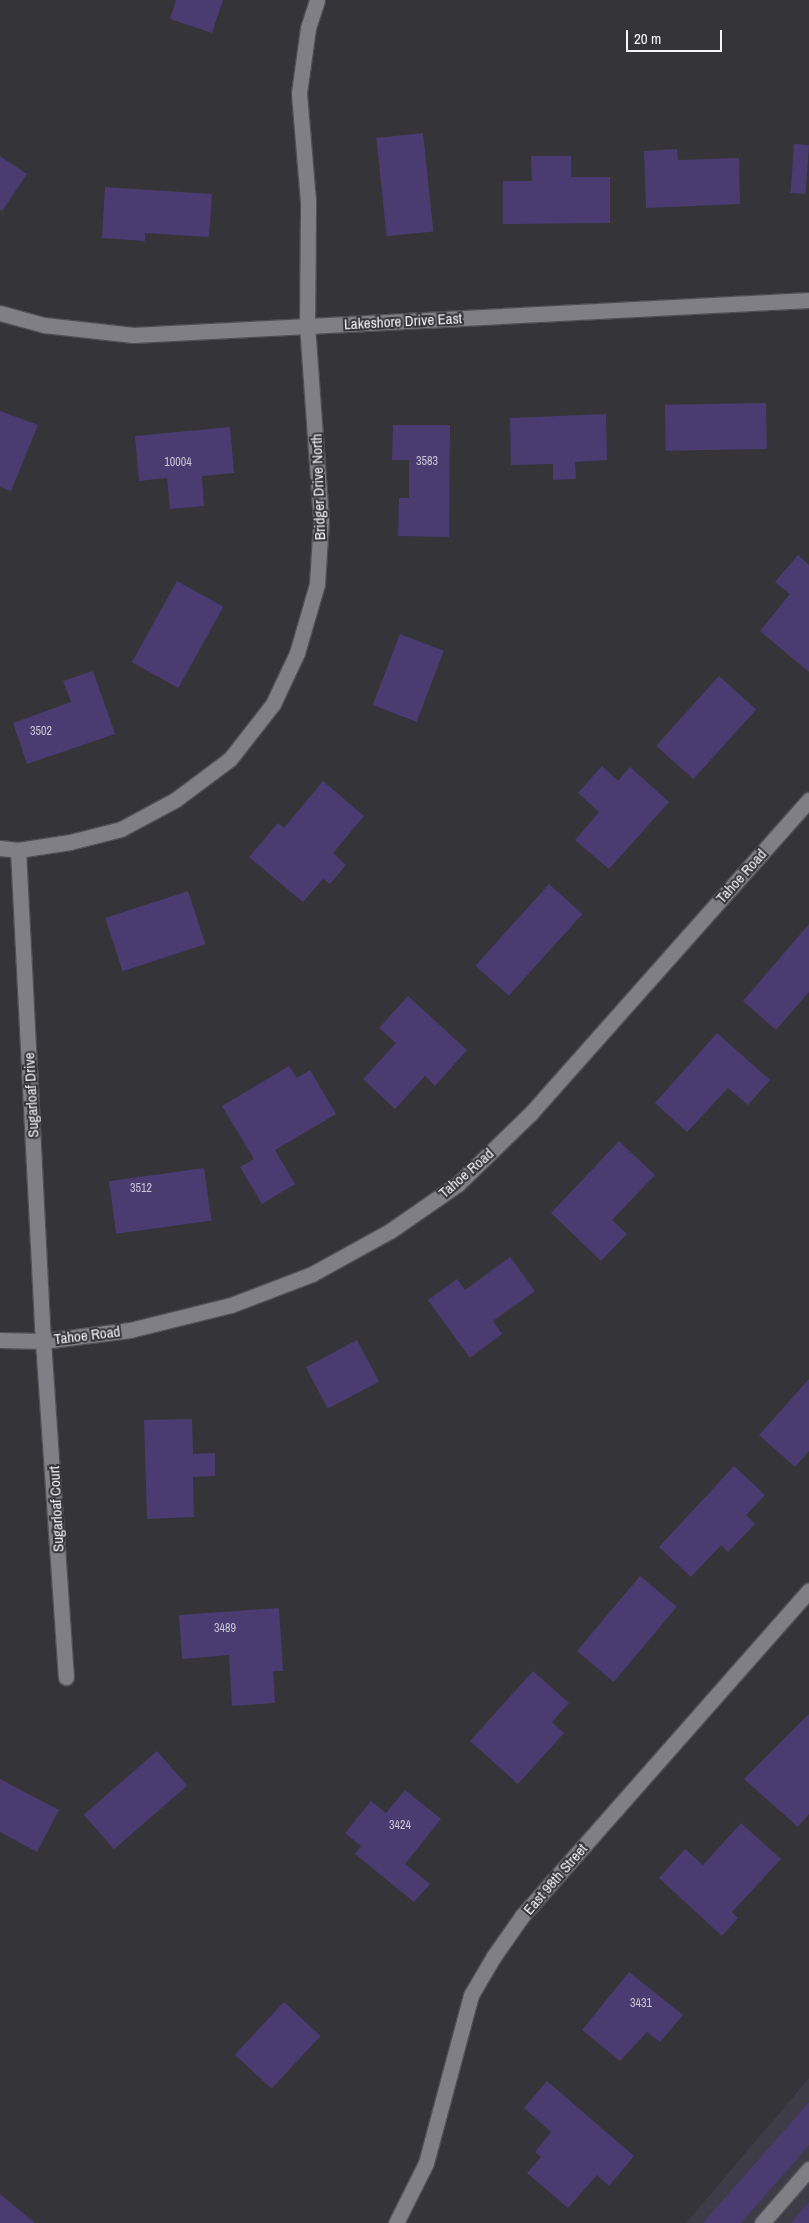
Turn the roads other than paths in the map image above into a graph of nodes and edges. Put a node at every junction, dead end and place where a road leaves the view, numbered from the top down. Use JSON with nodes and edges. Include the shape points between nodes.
{"nodes":[{"id":1,"x":317,"y":0,"type":"edge"},
{"id":2,"x":809,"y":300,"type":"edge"},
{"id":3,"x":0,"y":313,"type":"edge"},
{"id":4,"x":307,"y":326,"type":"junction"},
{"id":5,"x":809,"y":800,"type":"edge"},
{"id":6,"x":0,"y":848,"type":"edge"},
{"id":7,"x":18,"y":850,"type":"junction"},
{"id":8,"x":0,"y":1340,"type":"edge"},
{"id":9,"x":43,"y":1341,"type":"junction"},
{"id":10,"x":809,"y":1590,"type":"edge"},
{"id":11,"x":66,"y":1677,"type":"dead end"},
{"id":12,"x":809,"y":2169,"type":"edge"},
{"id":13,"x":396,"y":2223,"type":"edge"},
{"id":14,"x":762,"y":2223,"type":"edge"}],
"edges":[{"from":1,"to":4,"type":"street","name":"Bridger Drive North","via":[[308,28],[299,93],[308,201]]},
{"from":2,"to":4,"type":"street","name":"Lakeshore Drive East"},
{"from":3,"to":4,"type":"street","name":"Lakeshore Drive East","via":[[44,325],[133,335]]},
{"from":4,"to":7,"type":"street","name":"Bridger Drive North","via":[[321,520],[317,584],[297,653],[274,704],[230,759],[175,800],[121,829]]},
{"from":5,"to":9,"type":"street","name":"Tahoe Road","via":[[531,1113],[443,1194],[390,1231],[312,1274],[231,1305],[130,1330]]},
{"from":6,"to":7,"type":"street","name":"Bridger Drive North"},
{"from":7,"to":9,"type":"street","name":"Sugarloaf Drive"},
{"from":8,"to":9,"type":"street","name":"Tahoe Road"},
{"from":9,"to":11,"type":"street","name":"Sugarloaf Court"},
{"from":10,"to":13,"type":"street","name":"East 98th Street","via":[[522,1916],[494,1956],[471,1995],[426,2163]]},
{"from":12,"to":14,"type":"street"}]}
